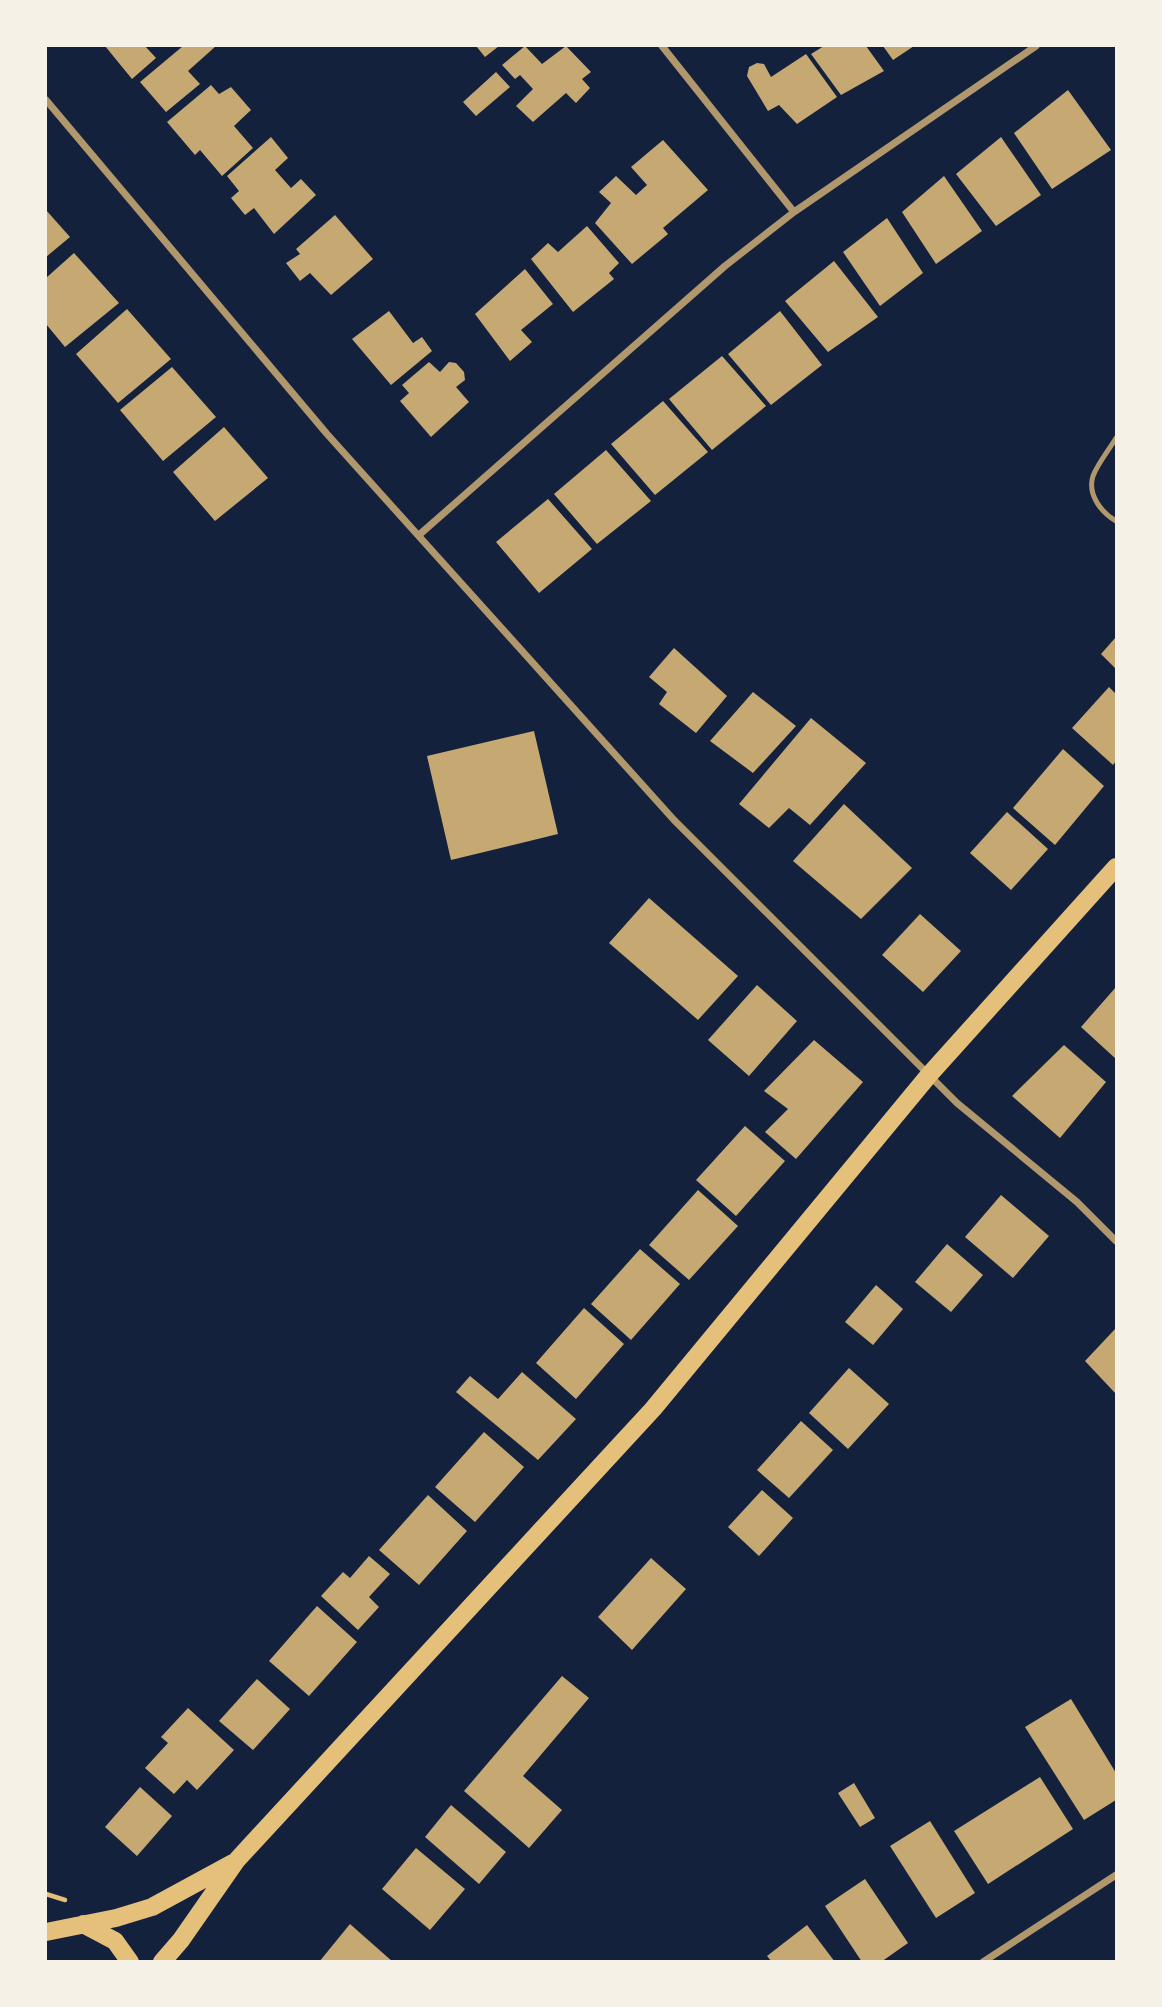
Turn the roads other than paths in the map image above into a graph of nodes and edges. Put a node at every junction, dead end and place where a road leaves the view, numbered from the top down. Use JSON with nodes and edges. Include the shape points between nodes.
{"nodes":[{"id":1,"x":662,"y":46,"type":"edge"},
{"id":2,"x":1036,"y":46,"type":"edge"},
{"id":3,"x":46,"y":100,"type":"edge"},
{"id":4,"x":794,"y":212,"type":"junction"},
{"id":5,"x":1116,"y":438,"type":"edge"},
{"id":6,"x":1116,"y":521,"type":"edge"},
{"id":7,"x":419,"y":535,"type":"junction"},
{"id":8,"x":1116,"y":867,"type":"edge"},
{"id":9,"x":929,"y":1075,"type":"junction"},
{"id":10,"x":1116,"y":1241,"type":"edge"},
{"id":11,"x":236,"y":1861,"type":"junction"},
{"id":12,"x":1116,"y":1875,"type":"edge"},
{"id":13,"x":46,"y":1924,"type":"edge"},
{"id":14,"x":75,"y":1925,"type":"junction"},
{"id":15,"x":46,"y":1932,"type":"edge"},
{"id":16,"x":130,"y":1962,"type":"edge"},
{"id":17,"x":162,"y":1962,"type":"edge"},
{"id":18,"x":983,"y":1962,"type":"edge"}],
"edges":[{"from":1,"to":4,"type":"street"},
{"from":2,"to":4,"type":"street"},
{"from":3,"to":7,"type":"street","via":[[318,424]]},
{"from":4,"to":7,"type":"street"},
{"from":5,"to":6,"type":"lane","via":[[1092,478],[1096,501],[1104,514]]},
{"from":7,"to":9,"type":"street","via":[[674,820]]},
{"from":8,"to":9,"type":"main road"},
{"from":9,"to":10,"type":"street"},
{"from":9,"to":11,"type":"main road","via":[[653,1409]]},
{"from":11,"to":14,"type":"main road","via":[[152,1907]]},
{"from":11,"to":17,"type":"main road"},
{"from":12,"to":18,"type":"street"},
{"from":13,"to":14,"type":"street"},
{"from":14,"to":15,"type":"main road"},
{"from":14,"to":16,"type":"main road","via":[[115,1941]]}]}
